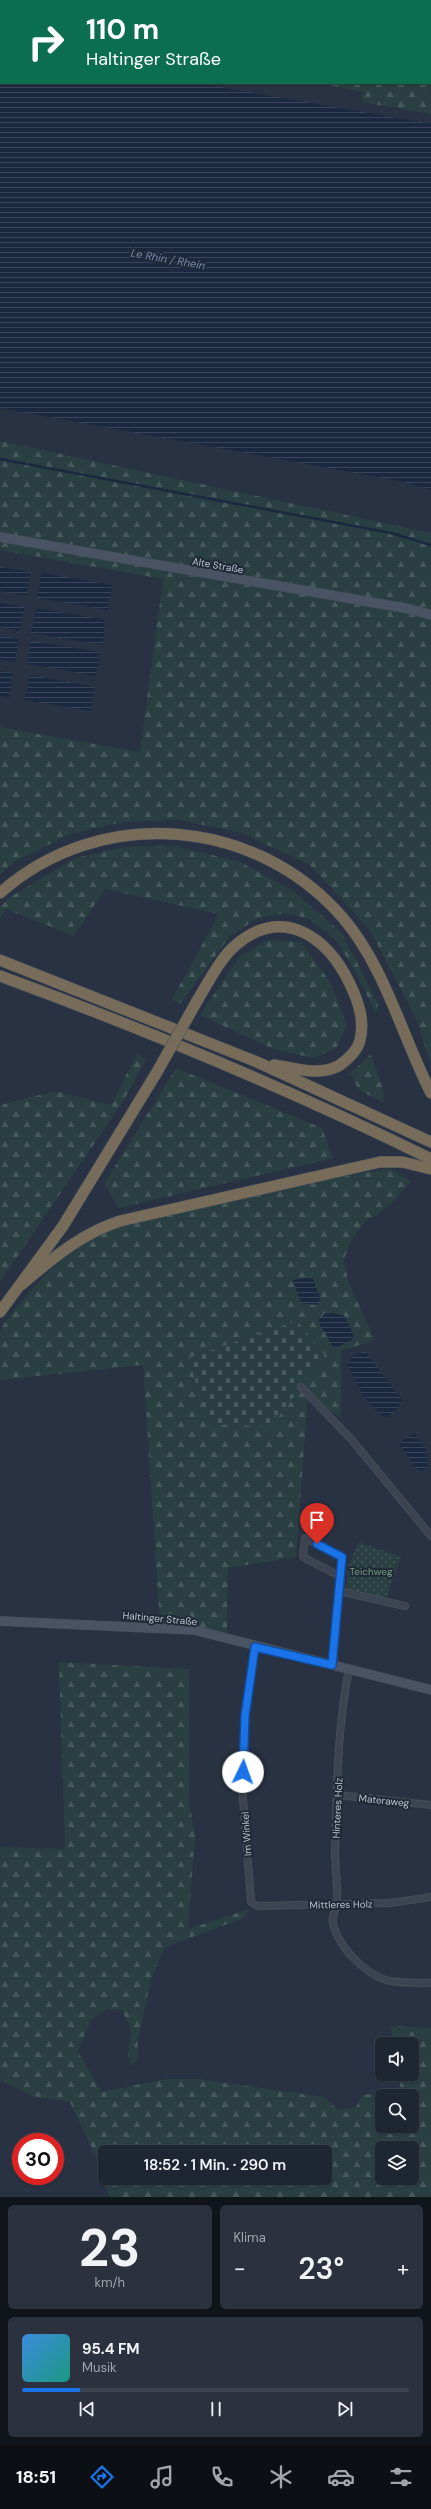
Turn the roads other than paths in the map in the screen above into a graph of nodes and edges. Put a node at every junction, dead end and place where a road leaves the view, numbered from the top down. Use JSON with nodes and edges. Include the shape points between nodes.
{"nodes":[{"id":1,"x":0,"y":537,"type":"edge"},
{"id":2,"x":431,"y":615,"type":"edge"},
{"id":3,"x":0,"y":893,"type":"edge"},
{"id":4,"x":0,"y":960,"type":"edge"},
{"id":5,"x":0,"y":976,"type":"edge"},
{"id":6,"x":257,"y":1062,"type":"junction"},
{"id":7,"x":431,"y":1093,"type":"edge"},
{"id":8,"x":431,"y":1142,"type":"edge"},
{"id":9,"x":431,"y":1159,"type":"edge"},
{"id":10,"x":431,"y":1168,"type":"edge"},
{"id":11,"x":21,"y":1285,"type":"junction"},
{"id":12,"x":0,"y":1312,"type":"edge"},
{"id":13,"x":301,"y":1387,"type":"dead end"},
{"id":14,"x":431,"y":1536,"type":"edge"},
{"id":15,"x":341,"y":1577,"type":"junction"},
{"id":16,"x":339,"y":1591,"type":"junction"},
{"id":17,"x":405,"y":1606,"type":"dead end"},
{"id":18,"x":0,"y":1621,"type":"edge"},
{"id":19,"x":255,"y":1647,"type":"junction"},
{"id":20,"x":332,"y":1665,"type":"junction"},
{"id":21,"x":349,"y":1669,"type":"junction"},
{"id":22,"x":431,"y":1690,"type":"edge"},
{"id":23,"x":338,"y":1795,"type":"junction"},
{"id":24,"x":431,"y":1805,"type":"edge"},
{"id":25,"x":431,"y":1897,"type":"edge"},
{"id":26,"x":251,"y":1902,"type":"joint"},
{"id":27,"x":337,"y":1903,"type":"junction"},
{"id":28,"x":431,"y":1983,"type":"edge"}],
"edges":[{"from":1,"to":2,"type":"street","name":"Alte Straße","via":[[410,609]]},
{"from":3,"to":7,"type":"highway","via":[[30,870],[54,856],[78,846],[130,834],[159,832],[193,835],[232,844],[256,853],[301,878],[343,918],[380,978]]},
{"from":4,"to":6,"type":"highway"},
{"from":5,"to":9,"type":"highway","via":[[222,1063]]},
{"from":6,"to":8,"type":"highway"},
{"from":6,"to":11,"type":"highway","bridge":true,"via":[[310,1071],[322,1070],[338,1066],[355,1051],[360,1041],[360,1010],[345,975],[326,948],[303,931],[276,927],[260,931],[236,944],[197,1001],[63,1226]]},
{"from":10,"to":11,"type":"highway","via":[[402,1162],[380,1162],[120,1221],[102,1227],[71,1244]]},
{"from":11,"to":12,"type":"highway"},
{"from":13,"to":14,"type":"street","via":[[351,1439]]},
{"from":15,"to":15,"type":"street","via":[[342,1557],[305,1538],[303,1557]]},
{"from":15,"to":16,"type":"street"},
{"from":16,"to":17,"type":"street"},
{"from":16,"to":20,"type":"street"},
{"from":18,"to":19,"type":"street","name":"Haltinger Straße","via":[[194,1630]]},
{"from":19,"to":20,"type":"street","name":"Haltinger Straße"},
{"from":19,"to":26,"type":"street","name":"Im Winkel","via":[[245,1716],[242,1786]]},
{"from":20,"to":21,"type":"street","name":"Haltinger Straße"},
{"from":21,"to":22,"type":"street","name":"Haltinger Straße"},
{"from":21,"to":23,"type":"street","name":"Hinteres Holz","via":[[343,1701]]},
{"from":23,"to":24,"type":"street","name":"Materaweg"},
{"from":23,"to":27,"type":"street","name":"Hinteres Holz","via":[[335,1852]]},
{"from":25,"to":27,"type":"street","name":"Mittleres Holz","via":[[390,1902]]},
{"from":26,"to":27,"type":"street","name":"Mittleres Holz","via":[[257,1906]]},
{"from":27,"to":28,"type":"street","name":"Hinteres Holz","via":[[332,1914],[335,1930],[361,1965],[387,1981]]}]}
